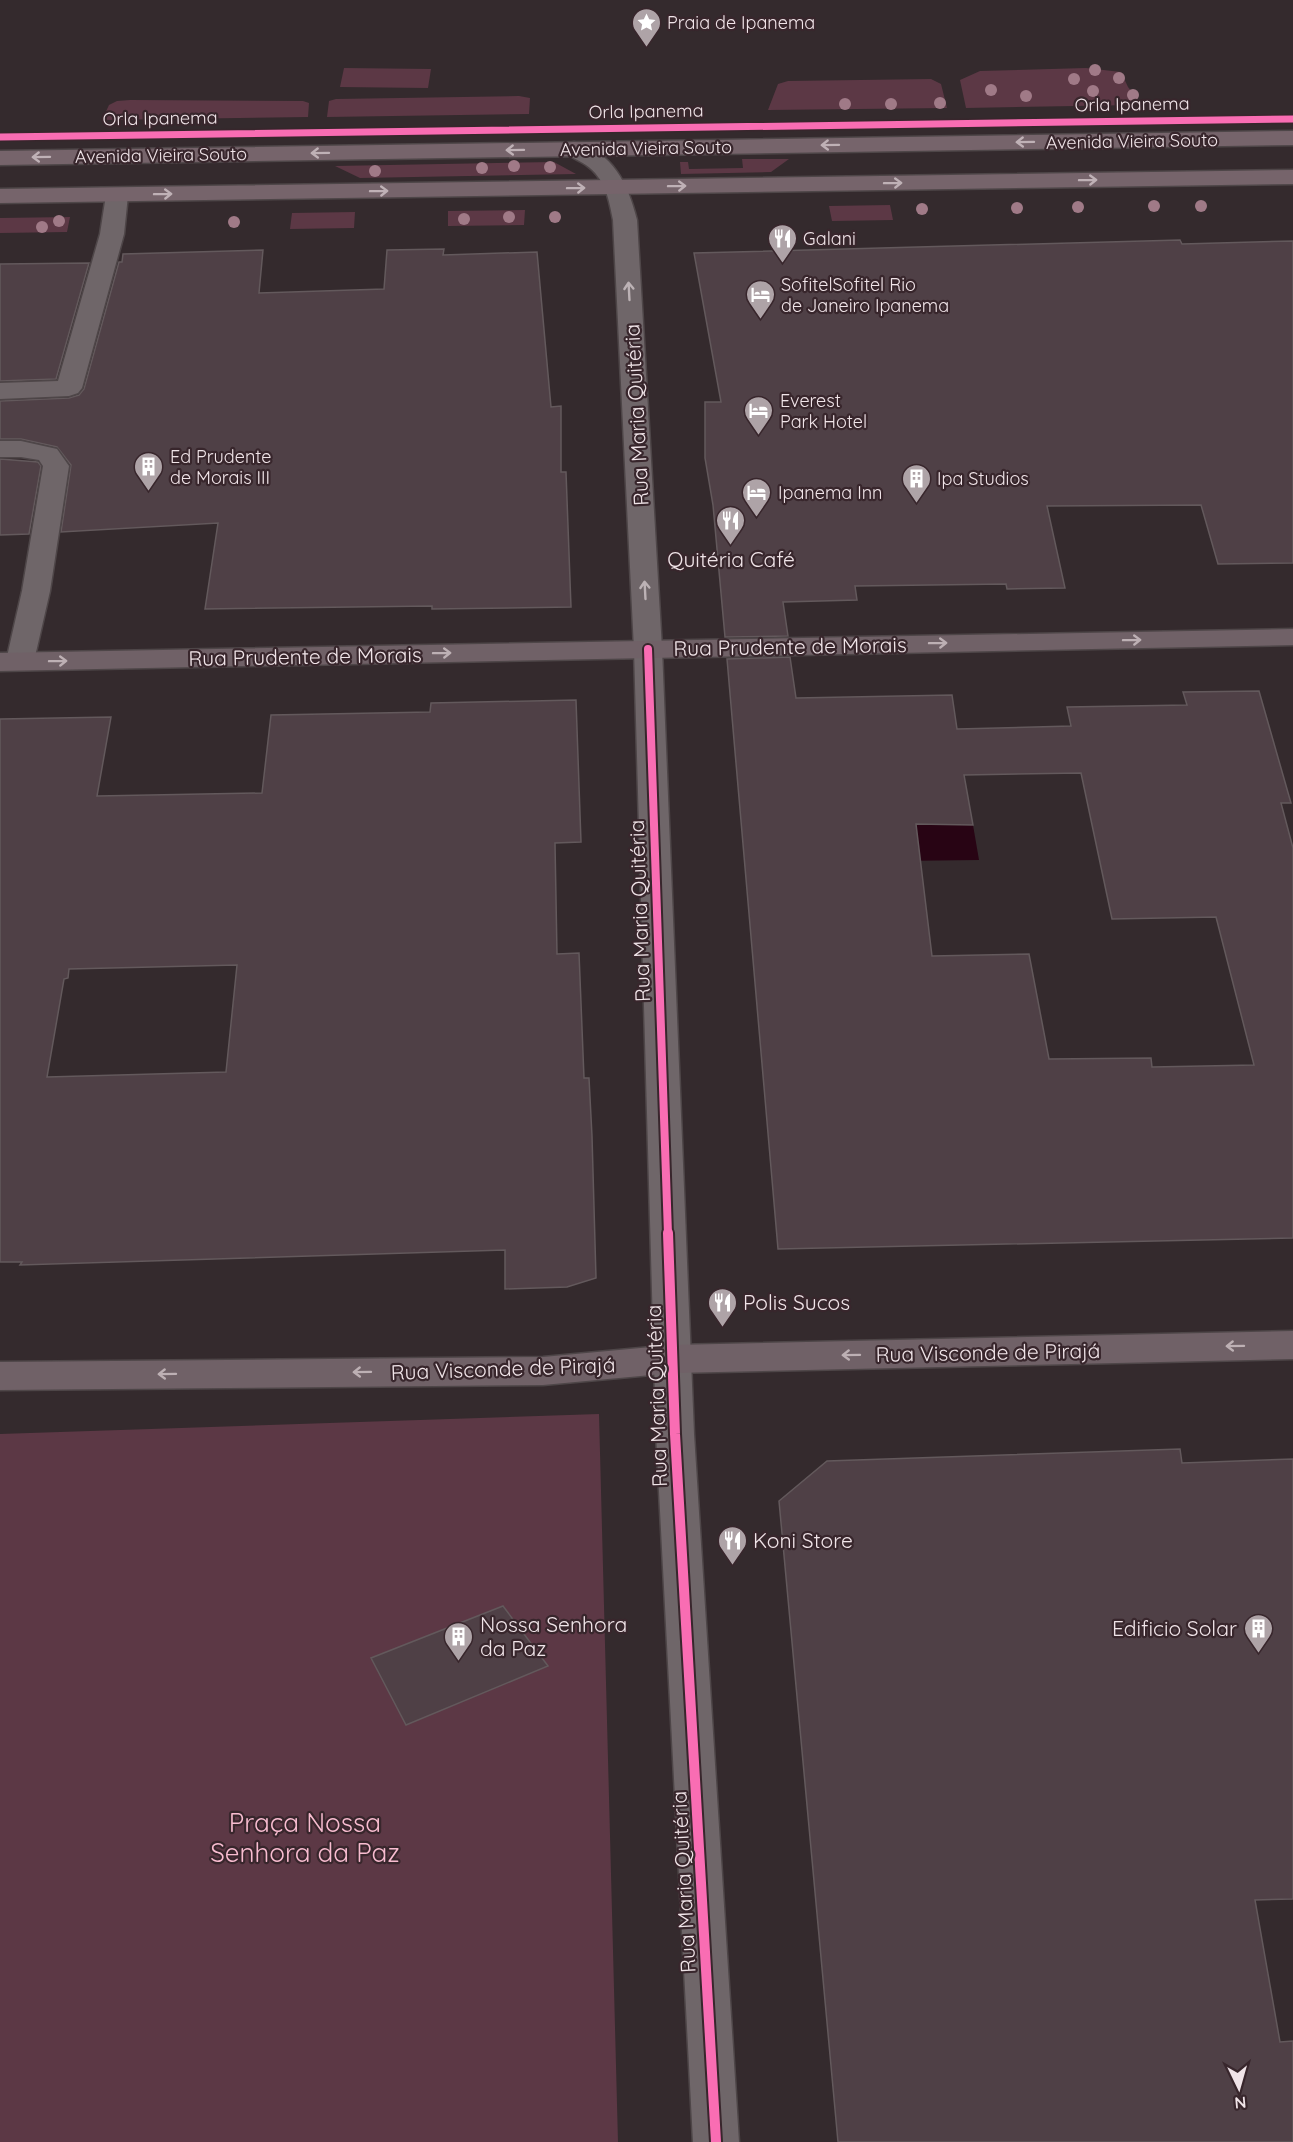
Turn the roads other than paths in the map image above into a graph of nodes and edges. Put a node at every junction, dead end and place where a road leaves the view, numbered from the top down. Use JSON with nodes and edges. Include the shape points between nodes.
{"nodes":[{"id":1,"x":1293,"y":138,"type":"edge"},
{"id":2,"x":574,"y":148,"type":"junction"},
{"id":3,"x":0,"y":158,"type":"edge"},
{"id":4,"x":1293,"y":177,"type":"edge"},
{"id":5,"x":619,"y":187,"type":"junction"},
{"id":6,"x":117,"y":195,"type":"junction"},
{"id":7,"x":0,"y":196,"type":"edge"},
{"id":8,"x":0,"y":391,"type":"edge"},
{"id":9,"x":0,"y":449,"type":"edge"},
{"id":10,"x":1293,"y":637,"type":"edge"},
{"id":11,"x":648,"y":649,"type":"junction"},
{"id":12,"x":10,"y":662,"type":"edge"},
{"id":13,"x":1293,"y":1345,"type":"edge"},
{"id":14,"x":673,"y":1359,"type":"junction"},
{"id":15,"x":0,"y":1376,"type":"edge"},
{"id":16,"x":716,"y":2142,"type":"edge"}],
"edges":[{"from":1,"to":2,"type":"highway","name":"Avenida Vieira Souto","one_way":true},
{"from":2,"to":3,"type":"highway","name":"Avenida Vieira Souto","one_way":true},
{"from":2,"to":5,"type":"street","via":[[593,157]]},
{"from":5,"to":4,"type":"highway","name":"Avenida Vieira Souto","one_way":true},
{"from":6,"to":5,"type":"highway","name":"Avenida Vieira Souto","one_way":true},
{"from":11,"to":5,"type":"street","name":"Rua Maria Quitéria","one_way":true,"via":[[625,220]]},
{"from":6,"to":7,"type":"highway","name":"Avenida Vieira Souto"},
{"from":6,"to":8,"type":"street","via":[[112,234],[69,388]]},
{"from":9,"to":12,"type":"street","via":[[48,454],[57,466],[36,591]]},
{"from":11,"to":10,"type":"main road","name":"Rua Prudente de Morais","one_way":true},
{"from":12,"to":11,"type":"main road","name":"Rua Prudente de Morais","one_way":true},
{"from":11,"to":14,"type":"street","name":"Rua Maria Quitéria"},
{"from":13,"to":14,"type":"main road","name":"Rua Visconde de Pirajá","one_way":true},
{"from":14,"to":15,"type":"main road","name":"Rua Visconde de Pirajá","one_way":true,"via":[[543,1371]]},
{"from":14,"to":16,"type":"street","name":"Rua Maria Quitéria"}]}
